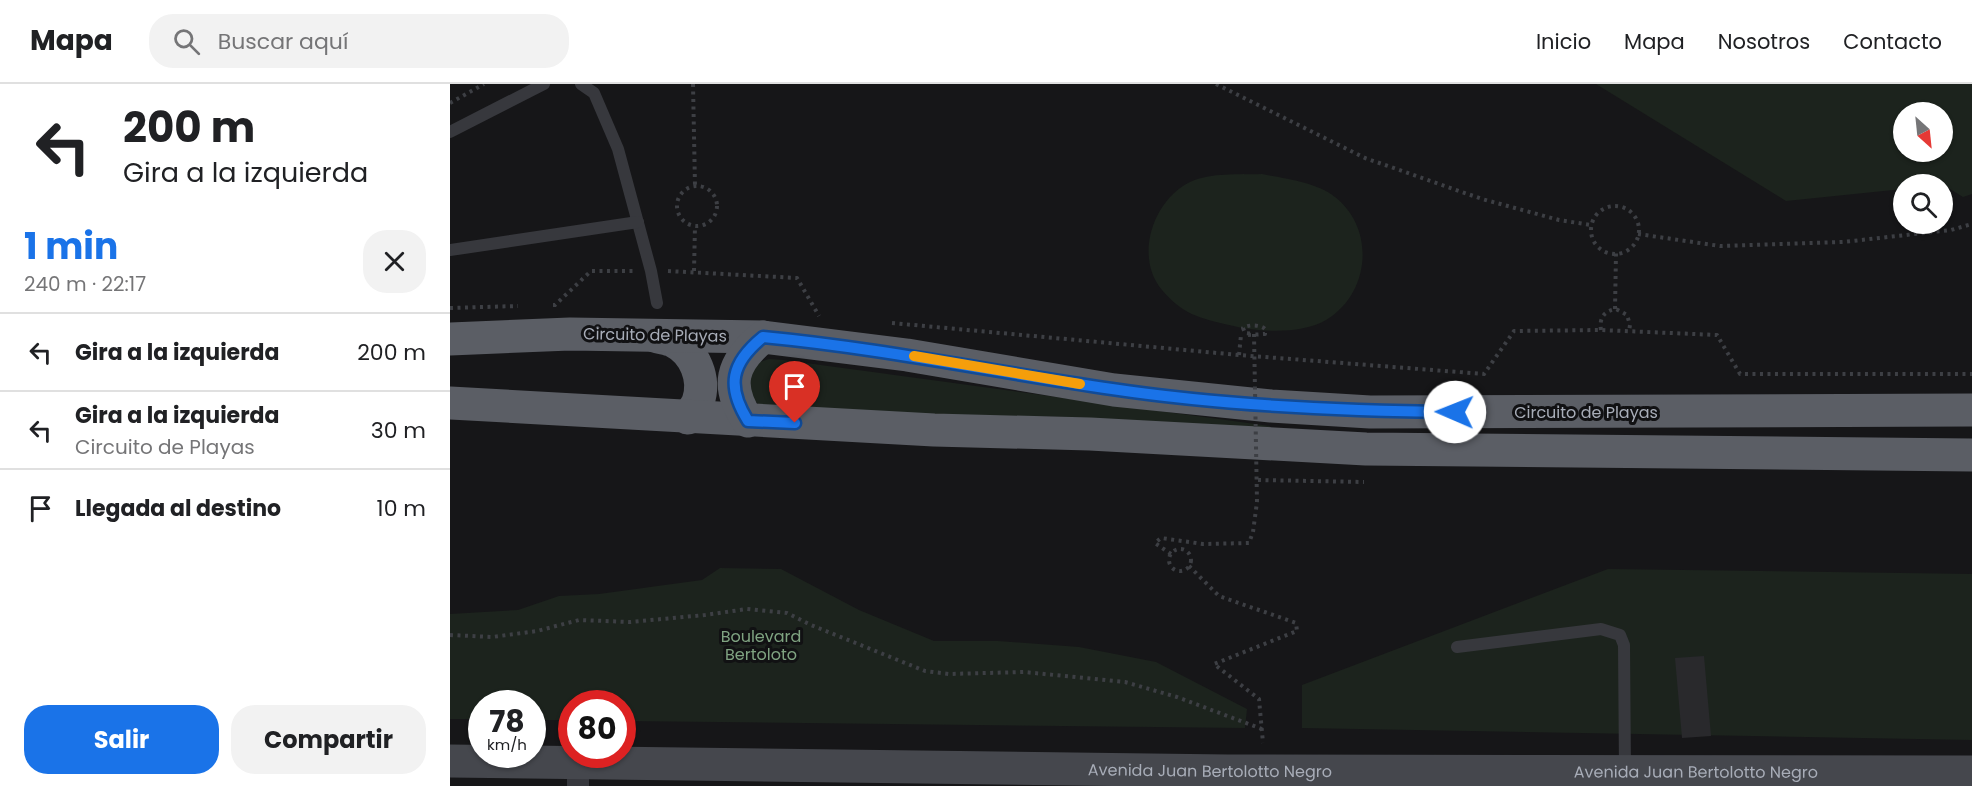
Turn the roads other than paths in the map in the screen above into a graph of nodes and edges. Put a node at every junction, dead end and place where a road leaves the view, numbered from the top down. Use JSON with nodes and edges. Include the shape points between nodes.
{"nodes":[{"id":1,"x":544,"y":84,"type":"edge"},
{"id":2,"x":581,"y":84,"type":"edge"},
{"id":3,"x":450,"y":132,"type":"edge"},
{"id":4,"x":638,"y":222,"type":"junction"},
{"id":5,"x":450,"y":250,"type":"edge"},
{"id":6,"x":657,"y":303,"type":"dead end"},
{"id":7,"x":655,"y":336,"type":"junction"},
{"id":8,"x":763,"y":337,"type":"junction"},
{"id":9,"x":450,"y":339,"type":"edge"},
{"id":10,"x":450,"y":403,"type":"edge"},
{"id":11,"x":1972,"y":410,"type":"edge"},
{"id":12,"x":688,"y":418,"type":"junction"},
{"id":13,"x":748,"y":421,"type":"junction"},
{"id":14,"x":1972,"y":455,"type":"edge"},
{"id":15,"x":1457,"y":647,"type":"dead end"},
{"id":16,"x":450,"y":761,"type":"edge"},
{"id":17,"x":1625,"y":771,"type":"junction"},
{"id":18,"x":1972,"y":772,"type":"edge"},
{"id":19,"x":578,"y":774,"type":"edge"},
{"id":20,"x":943,"y":776,"type":"edge"},
{"id":21,"x":1095,"y":778,"type":"edge"},
{"id":22,"x":1228,"y":778,"type":"edge"},
{"id":23,"x":1584,"y":778,"type":"edge"},
{"id":24,"x":1939,"y":779,"type":"edge"}],
"edges":[{"from":1,"to":3,"type":"lane"},
{"from":2,"to":4,"type":"lane","via":[[594,93],[618,149]]},
{"from":4,"to":5,"type":"lane"},
{"from":4,"to":6,"type":"lane"},
{"from":7,"to":8,"type":"highway","name":"Circuito de Playas"},
{"from":7,"to":9,"type":"highway","name":"Circuito de Playas","via":[[570,334]]},
{"from":7,"to":12,"type":"highway","via":[[672,340],[687,351],[697,366],[701,384],[698,402]]},
{"from":8,"to":11,"type":"highway","name":"Circuito de Playas","via":[[907,355],[1114,390],[1370,412]]},
{"from":8,"to":13,"type":"highway","via":[[747,349],[737,366],[734,385],[738,405]]},
{"from":10,"to":12,"type":"highway"},
{"from":12,"to":13,"type":"highway"},
{"from":13,"to":14,"type":"highway","via":[[1366,449]]},
{"from":15,"to":17,"type":"lane","via":[[1601,629],[1620,635],[1624,645]]},
{"from":16,"to":19,"type":"main road","name":"Avenida Juan Bertolotto Negro"},
{"from":17,"to":23,"type":"main road","name":"Avenida Juan Bertolotto Negro"},
{"from":17,"to":24,"type":"main road","name":"Avenida Juan Bertolotto Negro"},
{"from":18,"to":24,"type":"main road","name":"Avenida Juan Bertolotto Negro"},
{"from":19,"to":20,"type":"main road","name":"Avenida Juan Bertolotto Negro"},
{"from":20,"to":21,"type":"main road","name":"Avenida Juan Bertolotto Negro"},
{"from":21,"to":22,"type":"main road","name":"Avenida Juan Bertolotto Negro"},
{"from":22,"to":23,"type":"main road","name":"Avenida Juan Bertolotto Negro"}]}
